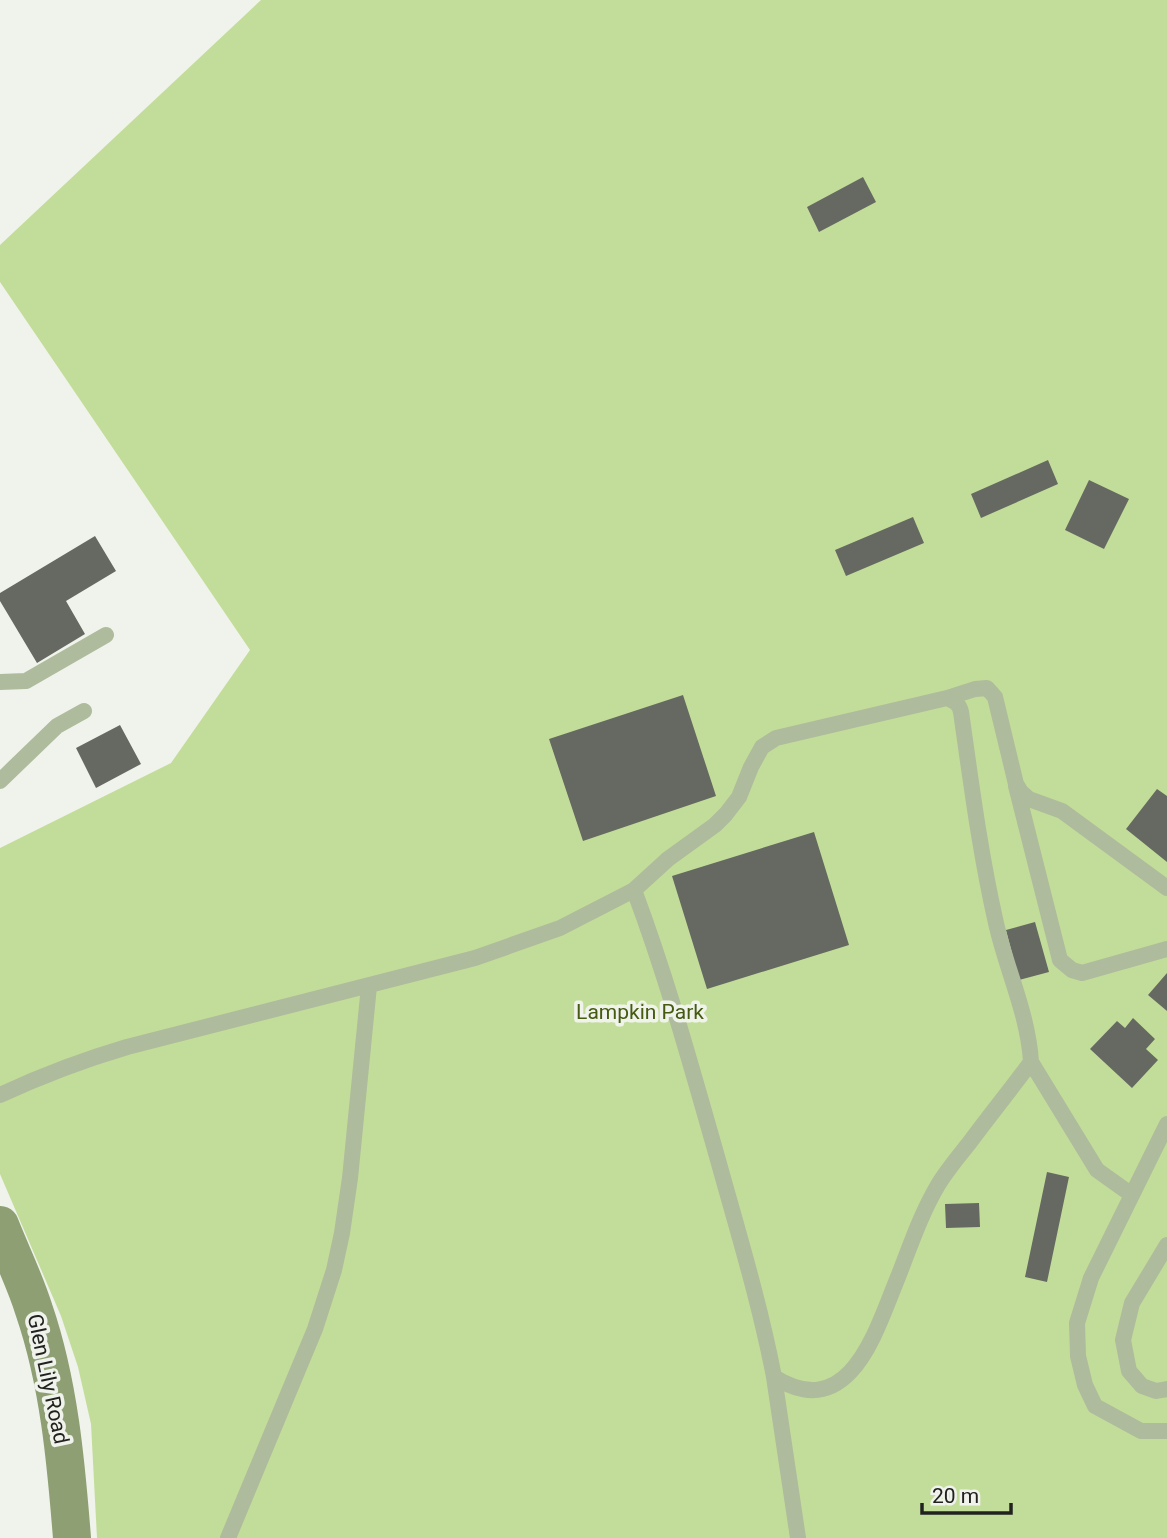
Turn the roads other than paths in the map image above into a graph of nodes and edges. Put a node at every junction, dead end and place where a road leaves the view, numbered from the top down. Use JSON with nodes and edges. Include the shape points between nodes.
{"nodes":[{"id":1,"x":106,"y":635,"type":"dead end"},
{"id":2,"x":0,"y":682,"type":"edge"},
{"id":3,"x":947,"y":698,"type":"junction"},
{"id":4,"x":84,"y":711,"type":"dead end"},
{"id":5,"x":0,"y":780,"type":"edge"},
{"id":6,"x":1016,"y":784,"type":"junction"},
{"id":7,"x":1167,"y":888,"type":"edge"},
{"id":8,"x":634,"y":890,"type":"junction"},
{"id":9,"x":1167,"y":949,"type":"edge"},
{"id":10,"x":369,"y":986,"type":"junction"},
{"id":11,"x":1031,"y":1062,"type":"junction"},
{"id":12,"x":0,"y":1095,"type":"edge"},
{"id":13,"x":1167,"y":1124,"type":"edge"},
{"id":14,"x":1132,"y":1195,"type":"junction"},
{"id":15,"x":0,"y":1225,"type":"edge"},
{"id":16,"x":1167,"y":1245,"type":"edge"},
{"id":17,"x":774,"y":1377,"type":"junction"},
{"id":18,"x":1167,"y":1388,"type":"edge"},
{"id":19,"x":1167,"y":1431,"type":"edge"},
{"id":20,"x":72,"y":1538,"type":"edge"},
{"id":21,"x":228,"y":1538,"type":"edge"},
{"id":22,"x":798,"y":1538,"type":"edge"}],
"edges":[{"from":1,"to":2,"type":"lane","via":[[26,681]]},
{"from":3,"to":6,"type":"lane","via":[[987,688],[995,697]]},
{"from":3,"to":8,"type":"lane","via":[[776,738],[762,747],[726,814]]},
{"from":3,"to":11,"type":"lane","via":[[960,706],[988,888],[1022,1009]]},
{"from":4,"to":5,"type":"lane","via":[[57,726]]},
{"from":6,"to":7,"type":"lane","via":[[1029,799],[1062,811]]},
{"from":6,"to":9,"type":"lane","via":[[1060,960],[1082,973]]},
{"from":8,"to":10,"type":"lane","via":[[560,928],[475,958]]},
{"from":8,"to":17,"type":"lane","via":[[690,1060]]},
{"from":10,"to":12,"type":"lane","via":[[127,1047]]},
{"from":10,"to":21,"type":"lane","via":[[350,1178],[334,1270],[311,1339]]},
{"from":11,"to":14,"type":"lane","via":[[1097,1170]]},
{"from":11,"to":17,"type":"lane","via":[[940,1182],[866,1352],[856,1365],[836,1384],[816,1391]]},
{"from":13,"to":14,"type":"lane"},
{"from":14,"to":19,"type":"lane","via":[[1091,1278],[1077,1323],[1078,1356],[1095,1406],[1142,1431]]},
{"from":15,"to":20,"type":"street","name":"Glen Lily Road","via":[[34,1309],[47,1359],[58,1408]]},
{"from":16,"to":18,"type":"lane","via":[[1132,1303],[1123,1340],[1129,1371],[1142,1386],[1156,1391]]},
{"from":17,"to":22,"type":"lane"}]}
